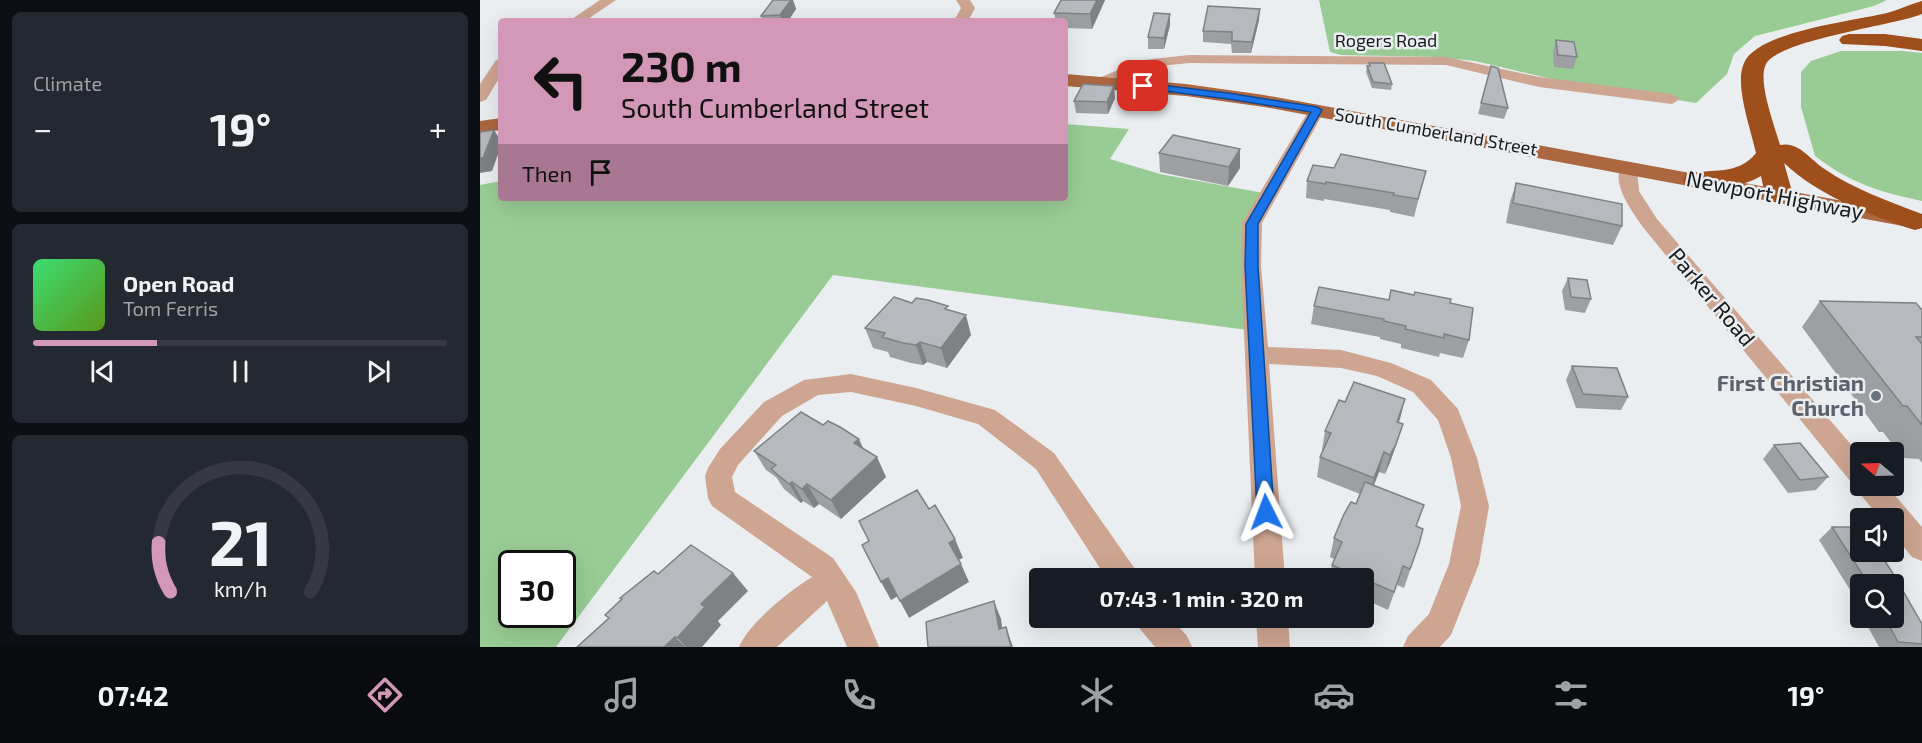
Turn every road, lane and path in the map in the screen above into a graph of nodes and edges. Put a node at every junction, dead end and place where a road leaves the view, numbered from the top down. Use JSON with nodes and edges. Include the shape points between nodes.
{"nodes":[{"id":1,"x":609,"y":0,"type":"edge"},
{"id":2,"x":963,"y":0,"type":"edge"},
{"id":3,"x":1922,"y":7,"type":"edge"},
{"id":4,"x":581,"y":18,"type":"edge"},
{"id":5,"x":963,"y":18,"type":"edge"},
{"id":6,"x":1922,"y":45,"type":"edge"},
{"id":7,"x":498,"y":68,"type":"edge"},
{"id":8,"x":1068,"y":80,"type":"edge"},
{"id":9,"x":1101,"y":82,"type":"junction"},
{"id":10,"x":480,"y":97,"type":"edge"},
{"id":11,"x":1672,"y":99,"type":"dead end"},
{"id":12,"x":1317,"y":110,"type":"junction"},
{"id":13,"x":498,"y":125,"type":"edge"},
{"id":14,"x":480,"y":128,"type":"edge"},
{"id":15,"x":1778,"y":152,"type":"junction"},
{"id":16,"x":1628,"y":168,"type":"junction"},
{"id":17,"x":1696,"y":180,"type":"junction"},
{"id":18,"x":1789,"y":197,"type":"junction"},
{"id":19,"x":1918,"y":221,"type":"edge"},
{"id":20,"x":1257,"y":355,"type":"junction"},
{"id":21,"x":1850,"y":462,"type":"edge"},
{"id":22,"x":1878,"y":496,"type":"edge"},
{"id":23,"x":1922,"y":548,"type":"edge"},
{"id":24,"x":1117,"y":568,"type":"edge"},
{"id":25,"x":1269,"y":568,"type":"edge"},
{"id":26,"x":831,"y":581,"type":"junction"},
{"id":27,"x":1160,"y":628,"type":"edge"},
{"id":28,"x":1273,"y":628,"type":"edge"},
{"id":29,"x":755,"y":647,"type":"edge"},
{"id":30,"x":863,"y":647,"type":"edge"},
{"id":31,"x":1176,"y":647,"type":"edge"},
{"id":32,"x":1274,"y":647,"type":"edge"},
{"id":33,"x":1419,"y":647,"type":"edge"}],
"edges":[{"from":1,"to":4,"type":"street"},
{"from":2,"to":5,"type":"street","via":[[968,8]]},
{"from":3,"to":15,"type":"highway","via":[[1896,17],[1794,39],[1767,50],[1754,64],[1752,84]]},
{"from":6,"to":15,"type":"highway","via":[[1851,39],[1800,47],[1783,55],[1771,68],[1770,84]]},
{"from":7,"to":10,"type":"street"},
{"from":8,"to":9,"type":"main road","name":"South Cumberland Street"},
{"from":9,"to":11,"type":"street","name":"Rogers Road","via":[[1148,63],[1189,59],[1446,60],[1539,82]]},
{"from":9,"to":12,"type":"main road","name":"South Cumberland Street"},
{"from":12,"to":16,"type":"main road","name":"South Cumberland Street"},
{"from":12,"to":20,"type":"street","via":[[1252,224]]},
{"from":13,"to":14,"type":"main road"},
{"from":15,"to":17,"type":"highway","via":[[1748,174]]},
{"from":15,"to":18,"type":"highway"},
{"from":15,"to":19,"type":"highway","via":[[1848,195]]},
{"from":16,"to":17,"type":"main road","name":"Newport Highway"},
{"from":16,"to":21,"type":"street","name":"Parker Road","via":[[1630,191],[1649,222]]},
{"from":17,"to":18,"type":"main road","name":"Newport Highway"},
{"from":18,"to":19,"type":"main road","name":"Newport Highway"},
{"from":20,"to":25,"type":"street"},
{"from":20,"to":33,"type":"street","via":[[1341,359],[1383,369],[1422,386],[1449,416],[1475,506],[1460,574],[1440,624]]},
{"from":22,"to":23,"type":"street"},
{"from":24,"to":26,"type":"street","via":[[1045,461],[986,417],[851,383],[813,386],[773,409],[729,457],[718,476],[722,498],[823,568]]},
{"from":26,"to":29,"type":"street","via":[[807,597]]},
{"from":26,"to":30,"type":"street","via":[[845,602]]},
{"from":27,"to":31,"type":"street"},
{"from":28,"to":32,"type":"street"}]}
